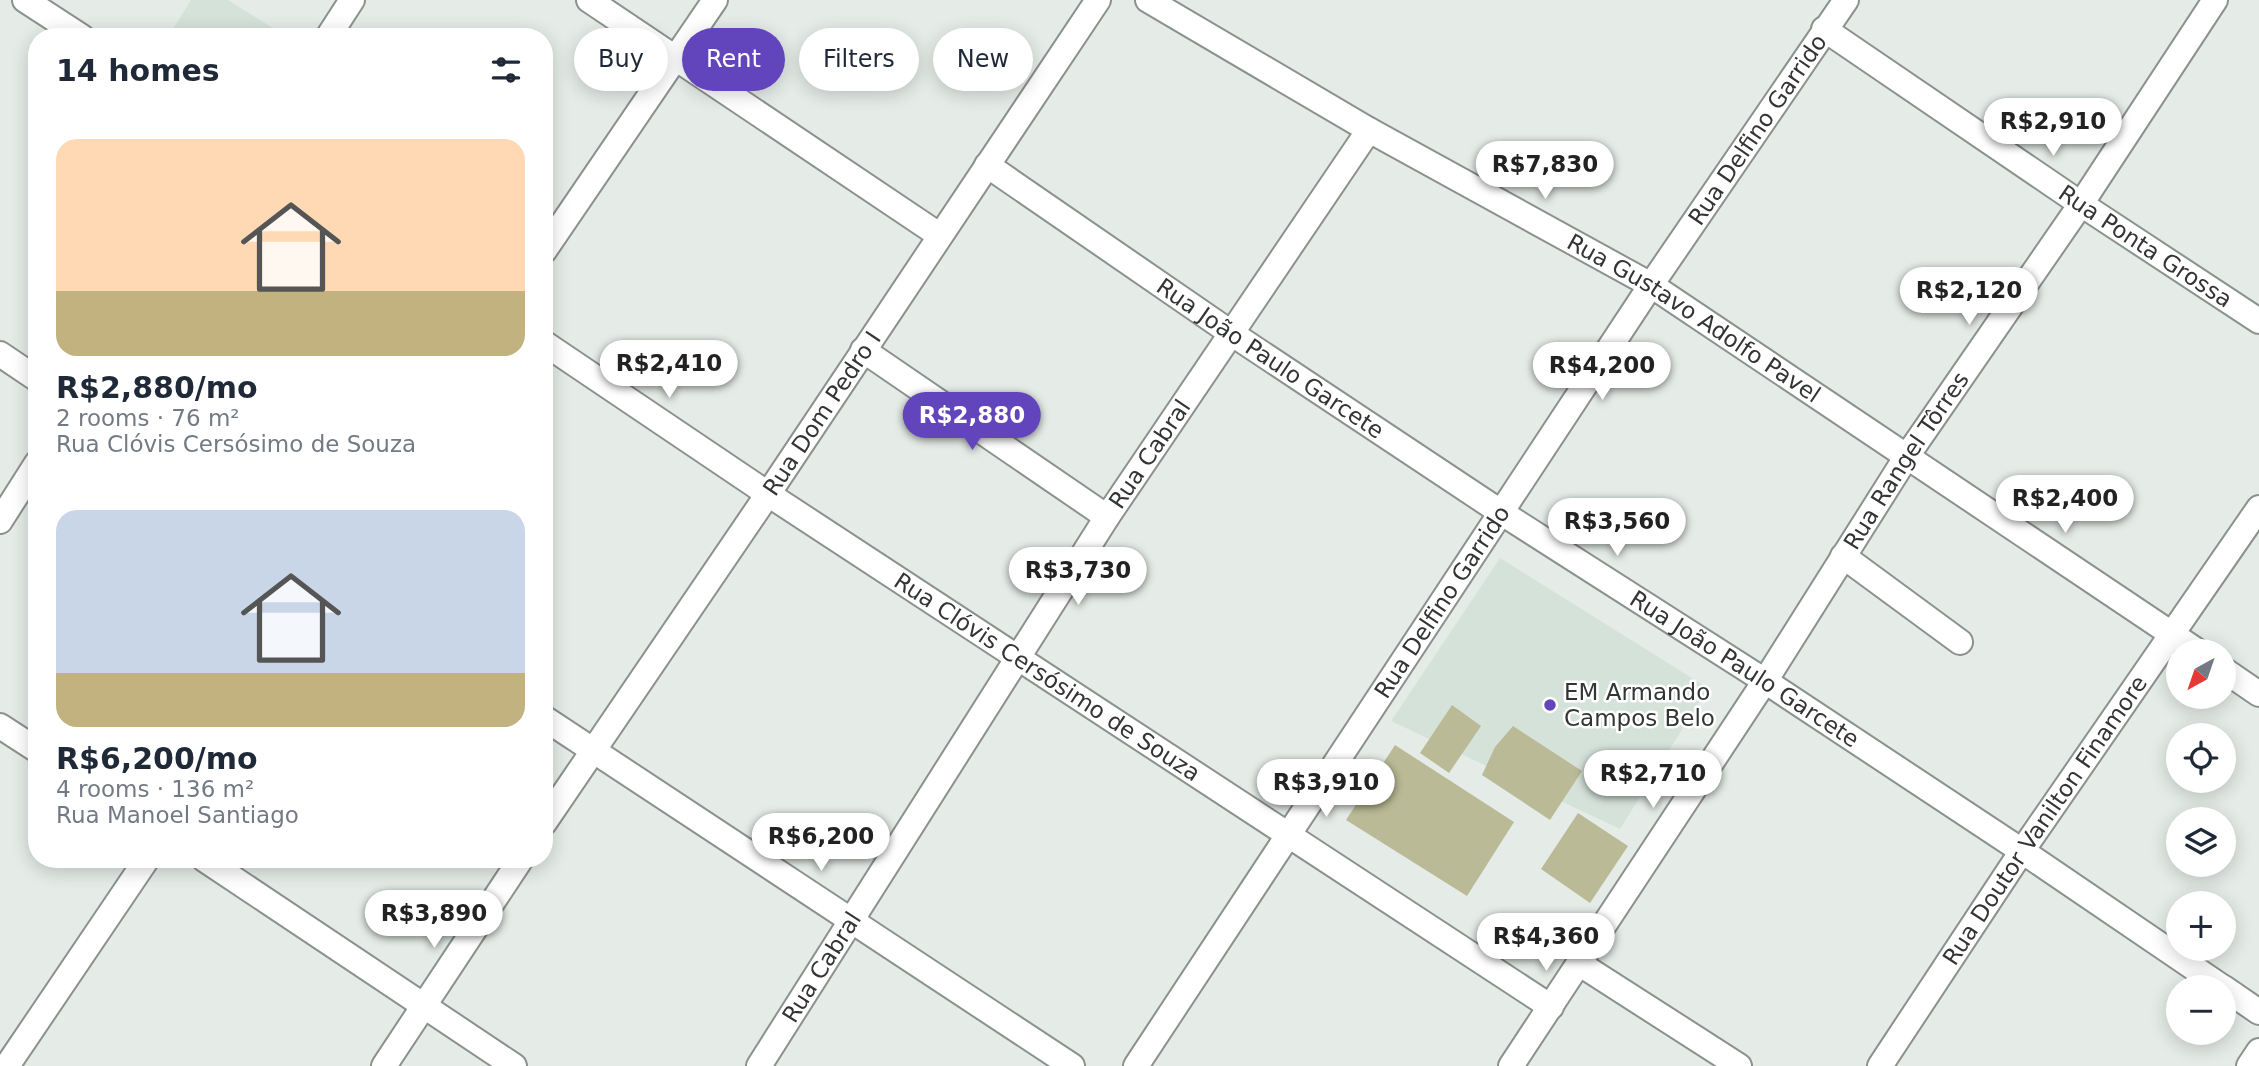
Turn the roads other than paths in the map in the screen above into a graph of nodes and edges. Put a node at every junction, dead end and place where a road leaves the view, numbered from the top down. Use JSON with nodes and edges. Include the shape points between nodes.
{"nodes":[{"id":1,"x":25,"y":0,"type":"edge"},
{"id":2,"x":352,"y":0,"type":"edge"},
{"id":3,"x":589,"y":0,"type":"edge"},
{"id":4,"x":715,"y":0,"type":"edge"},
{"id":5,"x":1098,"y":0,"type":"edge"},
{"id":6,"x":1148,"y":0,"type":"edge"},
{"id":7,"x":1846,"y":0,"type":"edge"},
{"id":8,"x":2215,"y":0,"type":"edge"},
{"id":9,"x":68,"y":28,"type":"edge"},
{"id":10,"x":334,"y":28,"type":"edge"},
{"id":11,"x":1824,"y":29,"type":"junction"},
{"id":12,"x":675,"y":58,"type":"junction"},
{"id":13,"x":1368,"y":130,"type":"junction"},
{"id":14,"x":987,"y":165,"type":"junction"},
{"id":15,"x":2081,"y":204,"type":"junction"},
{"id":16,"x":939,"y":235,"type":"junction"},
{"id":17,"x":553,"y":238,"type":"edge"},
{"id":18,"x":1651,"y":285,"type":"junction"},
{"id":19,"x":2259,"y":321,"type":"edge"},
{"id":20,"x":1231,"y":333,"type":"junction"},
{"id":21,"x":553,"y":350,"type":"edge"},
{"id":22,"x":863,"y":350,"type":"junction"},
{"id":23,"x":0,"y":354,"type":"edge"},
{"id":24,"x":28,"y":373,"type":"edge"},
{"id":25,"x":1907,"y":456,"type":"junction"},
{"id":26,"x":28,"y":477,"type":"edge"},
{"id":27,"x":768,"y":494,"type":"junction"},
{"id":28,"x":2259,"y":508,"type":"edge"},
{"id":29,"x":1502,"y":513,"type":"junction"},
{"id":30,"x":1107,"y":517,"type":"junction"},
{"id":31,"x":0,"y":522,"type":"edge"},
{"id":32,"x":1843,"y":556,"type":"junction"},
{"id":33,"x":2172,"y":634,"type":"junction"},
{"id":34,"x":2179,"y":639,"type":"edge"},
{"id":35,"x":1960,"y":642,"type":"dead end"},
{"id":36,"x":1019,"y":659,"type":"junction"},
{"id":37,"x":2236,"y":678,"type":"edge"},
{"id":38,"x":1765,"y":681,"type":"junction"},
{"id":39,"x":2259,"y":694,"type":"edge"},
{"id":40,"x":553,"y":724,"type":"edge"},
{"id":41,"x":0,"y":726,"type":"edge"},
{"id":42,"x":28,"y":744,"type":"edge"},
{"id":43,"x":593,"y":749,"type":"junction"},
{"id":44,"x":553,"y":809,"type":"edge"},
{"id":45,"x":1289,"y":836,"type":"junction"},
{"id":46,"x":2022,"y":851,"type":"junction"},
{"id":47,"x":141,"y":868,"type":"edge"},
{"id":48,"x":218,"y":868,"type":"edge"},
{"id":49,"x":514,"y":868,"type":"edge"},
{"id":50,"x":853,"y":921,"type":"junction"},
{"id":51,"x":1580,"y":964,"type":"junction"},
{"id":52,"x":2204,"y":975,"type":"edge"},
{"id":53,"x":2236,"y":997,"type":"edge"},
{"id":54,"x":425,"y":1005,"type":"junction"},
{"id":55,"x":1551,"y":1007,"type":"junction"},
{"id":56,"x":2259,"y":1012,"type":"edge"},
{"id":57,"x":2259,"y":1051,"type":"edge"},
{"id":58,"x":7,"y":1066,"type":"edge"},
{"id":59,"x":384,"y":1066,"type":"edge"},
{"id":60,"x":514,"y":1066,"type":"edge"},
{"id":61,"x":759,"y":1066,"type":"edge"},
{"id":62,"x":1072,"y":1066,"type":"edge"},
{"id":63,"x":1136,"y":1066,"type":"edge"},
{"id":64,"x":1511,"y":1066,"type":"edge"},
{"id":65,"x":1739,"y":1066,"type":"edge"},
{"id":66,"x":1880,"y":1066,"type":"edge"},
{"id":67,"x":2249,"y":1066,"type":"edge"}],
"edges":[{"from":1,"to":9,"type":"street"},
{"from":2,"to":10,"type":"street"},
{"from":3,"to":12,"type":"street"},
{"from":4,"to":12,"type":"street"},
{"from":5,"to":14,"type":"street","name":"Rua Dom Pedro I"},
{"from":6,"to":13,"type":"street","name":"Rua Gustavo Adolfo Pavel"},
{"from":7,"to":11,"type":"street","name":"Rua Delfino Garrido"},
{"from":8,"to":15,"type":"street","name":"Rua Rangel Tôrres"},
{"from":11,"to":15,"type":"street","name":"Rua Ponta Grossa"},
{"from":11,"to":18,"type":"street","name":"Rua Delfino Garrido"},
{"from":12,"to":16,"type":"street"},
{"from":12,"to":17,"type":"street"},
{"from":13,"to":18,"type":"street","name":"Rua Gustavo Adolfo Pavel"},
{"from":13,"to":20,"type":"street","name":"Rua Cabral"},
{"from":14,"to":16,"type":"street","name":"Rua Dom Pedro I"},
{"from":14,"to":20,"type":"street","name":"Rua João Paulo Garcete"},
{"from":15,"to":19,"type":"street","name":"Rua Ponta Grossa"},
{"from":15,"to":25,"type":"street","name":"Rua Rangel Tôrres"},
{"from":16,"to":22,"type":"street","name":"Rua Dom Pedro I"},
{"from":18,"to":25,"type":"street","name":"Rua Gustavo Adolfo Pavel"},
{"from":18,"to":29,"type":"street","name":"Rua Delfino Garrido"},
{"from":20,"to":29,"type":"street","name":"Rua João Paulo Garcete"},
{"from":20,"to":30,"type":"street","name":"Rua Cabral"},
{"from":21,"to":27,"type":"street","name":"Rua Clóvis Cersósimo de Souza"},
{"from":22,"to":27,"type":"street","name":"Rua Dom Pedro I"},
{"from":22,"to":30,"type":"street"},
{"from":23,"to":24,"type":"street"},
{"from":25,"to":32,"type":"street","name":"Rua Rangel Tôrres"},
{"from":25,"to":33,"type":"street","name":"Rua Gustavo Adolfo Pavel"},
{"from":26,"to":31,"type":"street"},
{"from":27,"to":36,"type":"street","name":"Rua Clóvis Cersósimo de Souza"},
{"from":27,"to":43,"type":"street","name":"Rua Dom Pedro I"},
{"from":28,"to":33,"type":"street","name":"Rua Doutor Vanilton Finamore"},
{"from":29,"to":38,"type":"street","name":"Rua João Paulo Garcete"},
{"from":29,"to":45,"type":"street","name":"Rua Delfino Garrido"},
{"from":30,"to":36,"type":"street","name":"Rua Cabral"},
{"from":32,"to":35,"type":"street"},
{"from":32,"to":38,"type":"street","name":"Rua Rangel Tôrres"},
{"from":33,"to":34,"type":"street","name":"Rua Gustavo Adolfo Pavel"},
{"from":33,"to":46,"type":"street","name":"Rua Doutor Vanilton Finamore"},
{"from":36,"to":45,"type":"street","name":"Rua Clóvis Cersósimo de Souza"},
{"from":36,"to":50,"type":"street","name":"Rua Cabral"},
{"from":37,"to":39,"type":"street"},
{"from":38,"to":46,"type":"street","name":"Rua João Paulo Garcete"},
{"from":38,"to":51,"type":"street","name":"Rua Rangel Tôrres"},
{"from":40,"to":43,"type":"street"},
{"from":41,"to":42,"type":"street"},
{"from":43,"to":44,"type":"street","name":"Rua Dom Pedro I"},
{"from":43,"to":50,"type":"street"},
{"from":45,"to":55,"type":"street","name":"Rua Clóvis Cersósimo de Souza"},
{"from":45,"to":63,"type":"street","name":"Rua Delfino Garrido"},
{"from":46,"to":52,"type":"street","name":"Rua João Paulo Garcete"},
{"from":46,"to":66,"type":"street","name":"Rua Doutor Vanilton Finamore"},
{"from":47,"to":58,"type":"street"},
{"from":48,"to":54,"type":"street"},
{"from":49,"to":54,"type":"street"},
{"from":50,"to":61,"type":"street","name":"Rua Cabral"},
{"from":50,"to":62,"type":"street"},
{"from":51,"to":55,"type":"street","name":"Rua Rangel Tôrres"},
{"from":51,"to":65,"type":"street"},
{"from":53,"to":56,"type":"street","name":"Rua João Paulo Garcete"},
{"from":54,"to":59,"type":"street"},
{"from":54,"to":60,"type":"street"},
{"from":55,"to":64,"type":"street","name":"Rua Rangel Tôrres"},
{"from":57,"to":67,"type":"street"}]}
